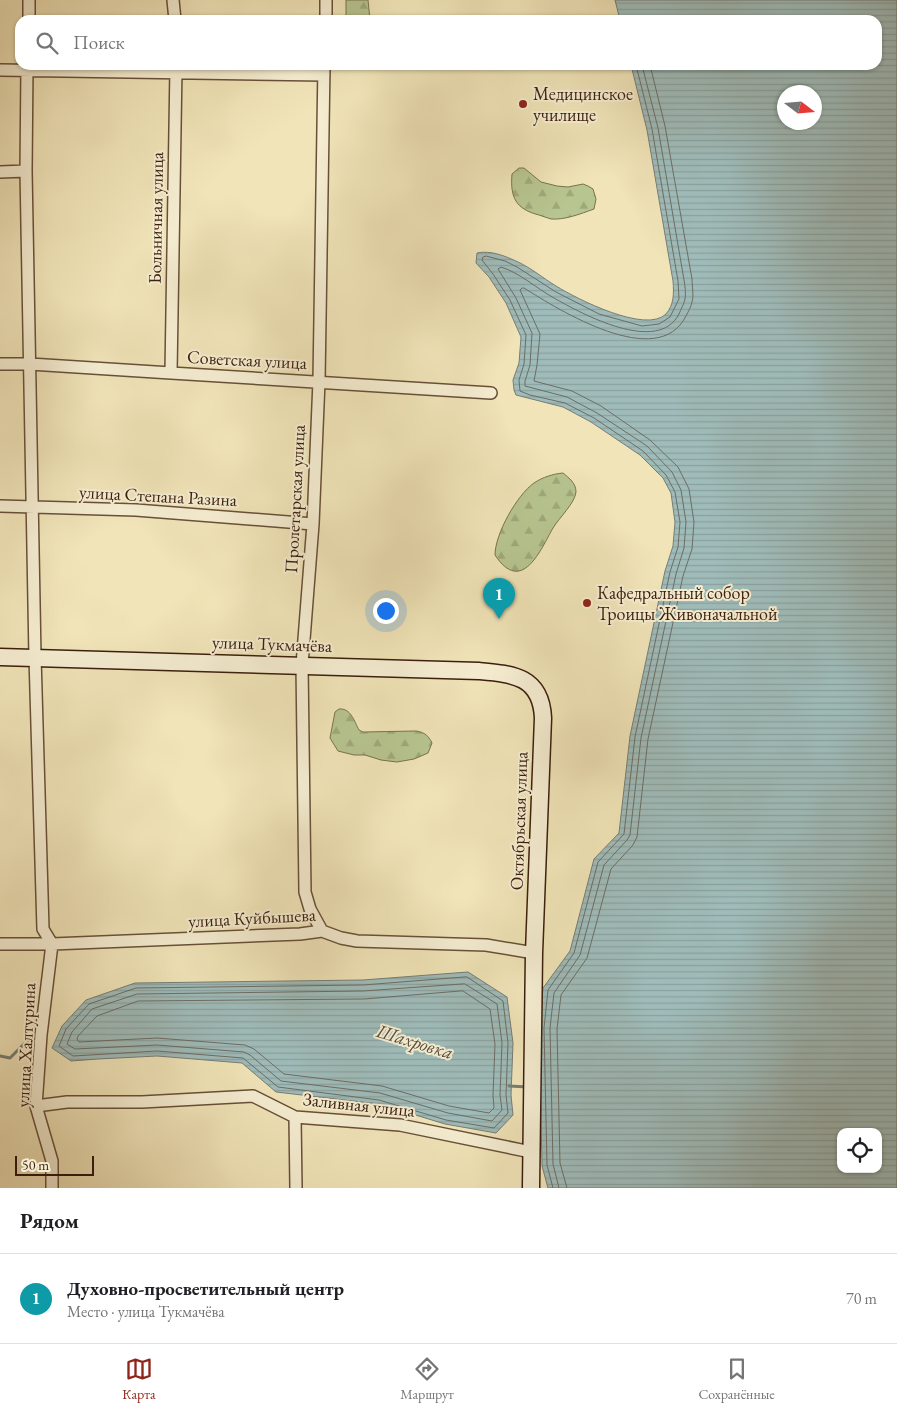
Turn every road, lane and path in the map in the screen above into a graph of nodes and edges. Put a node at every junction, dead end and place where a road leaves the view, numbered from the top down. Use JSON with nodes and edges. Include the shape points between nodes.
{"nodes":[{"id":1,"x":29,"y":0,"type":"edge"},
{"id":2,"x":173,"y":0,"type":"edge"},
{"id":3,"x":326,"y":0,"type":"edge"},
{"id":4,"x":28,"y":15,"type":"edge"},
{"id":5,"x":174,"y":15,"type":"edge"},
{"id":6,"x":326,"y":15,"type":"edge"},
{"id":7,"x":15,"y":69,"type":"edge"},
{"id":8,"x":0,"y":70,"type":"edge"},
{"id":9,"x":27,"y":70,"type":"edge"},
{"id":10,"x":176,"y":70,"type":"edge"},
{"id":11,"x":324,"y":70,"type":"edge"},
{"id":12,"x":26,"y":171,"type":"junction"},
{"id":13,"x":0,"y":172,"type":"edge"},
{"id":14,"x":0,"y":364,"type":"edge"},
{"id":15,"x":30,"y":364,"type":"junction"},
{"id":16,"x":171,"y":372,"type":"junction"},
{"id":17,"x":319,"y":381,"type":"junction"},
{"id":18,"x":491,"y":393,"type":"dead end"},
{"id":19,"x":0,"y":506,"type":"edge"},
{"id":20,"x":32,"y":506,"type":"junction"},
{"id":21,"x":313,"y":524,"type":"junction"},
{"id":22,"x":0,"y":657,"type":"edge"},
{"id":23,"x":35,"y":657,"type":"junction"},
{"id":24,"x":302,"y":665,"type":"junction"},
{"id":25,"x":536,"y":691,"type":"joint"},
{"id":26,"x":322,"y":931,"type":"junction"},
{"id":27,"x":0,"y":944,"type":"edge"},
{"id":28,"x":52,"y":944,"type":"junction"},
{"id":29,"x":534,"y":953,"type":"junction"},
{"id":30,"x":36,"y":1106,"type":"junction"},
{"id":31,"x":295,"y":1117,"type":"junction"},
{"id":32,"x":531,"y":1152,"type":"junction"},
{"id":33,"x":52,"y":1188,"type":"edge"},
{"id":34,"x":296,"y":1188,"type":"edge"},
{"id":35,"x":531,"y":1188,"type":"edge"}],
"edges":[{"from":1,"to":4,"type":"street"},
{"from":2,"to":5,"type":"street"},
{"from":3,"to":6,"type":"street"},
{"from":7,"to":8,"type":"street"},
{"from":9,"to":12,"type":"street","name":"улица Халтурина"},
{"from":10,"to":16,"type":"street","name":"Больничная улица"},
{"from":11,"to":17,"type":"street","name":"Пролетарская улица"},
{"from":12,"to":13,"type":"street"},
{"from":12,"to":15,"type":"street","name":"улица Халтурина"},
{"from":14,"to":15,"type":"street","name":"Советская улица"},
{"from":15,"to":16,"type":"street","name":"Советская улица"},
{"from":15,"to":20,"type":"street","name":"улица Халтурина"},
{"from":16,"to":17,"type":"street","name":"Советская улица"},
{"from":17,"to":18,"type":"street","name":"Советская улица"},
{"from":17,"to":21,"type":"street","name":"Пролетарская улица"},
{"from":19,"to":20,"type":"street","name":"улица Степана Разина"},
{"from":20,"to":21,"type":"street","name":"улица Степана Разина","via":[[136,510]]},
{"from":20,"to":23,"type":"street","name":"улица Халтурина"},
{"from":21,"to":24,"type":"street","name":"Пролетарская улица"},
{"from":22,"to":23,"type":"street","name":"улица Тукмачёва"},
{"from":23,"to":24,"type":"street","name":"улица Тукмачёва"},
{"from":23,"to":28,"type":"street","name":"улица Халтурина","via":[[43,929]]},
{"from":24,"to":25,"type":"street","name":"улица Тукмачёва","via":[[508,674],[524,680]]},
{"from":24,"to":26,"type":"street","name":"Пролетарская улица","via":[[305,892]]},
{"from":25,"to":29,"type":"street","name":"Октябрьская улица","via":[[543,708],[543,718]]},
{"from":26,"to":28,"type":"street","name":"улица Куйбышева"},
{"from":26,"to":29,"type":"street","name":"улица Куйбышева","via":[[357,941],[486,945]]},
{"from":27,"to":28,"type":"street","name":"улица Куйбышева"},
{"from":28,"to":30,"type":"street","name":"улица Халтурина"},
{"from":29,"to":32,"type":"street","name":"Октябрьская улица"},
{"from":30,"to":31,"type":"street","name":"Заливная улица","via":[[67,1102],[253,1096]]},
{"from":30,"to":33,"type":"street","name":"улица Халтурина","via":[[52,1161]]},
{"from":31,"to":32,"type":"street","name":"Заливная улица","via":[[400,1124]]},
{"from":31,"to":34,"type":"street"},
{"from":32,"to":35,"type":"street"}]}
